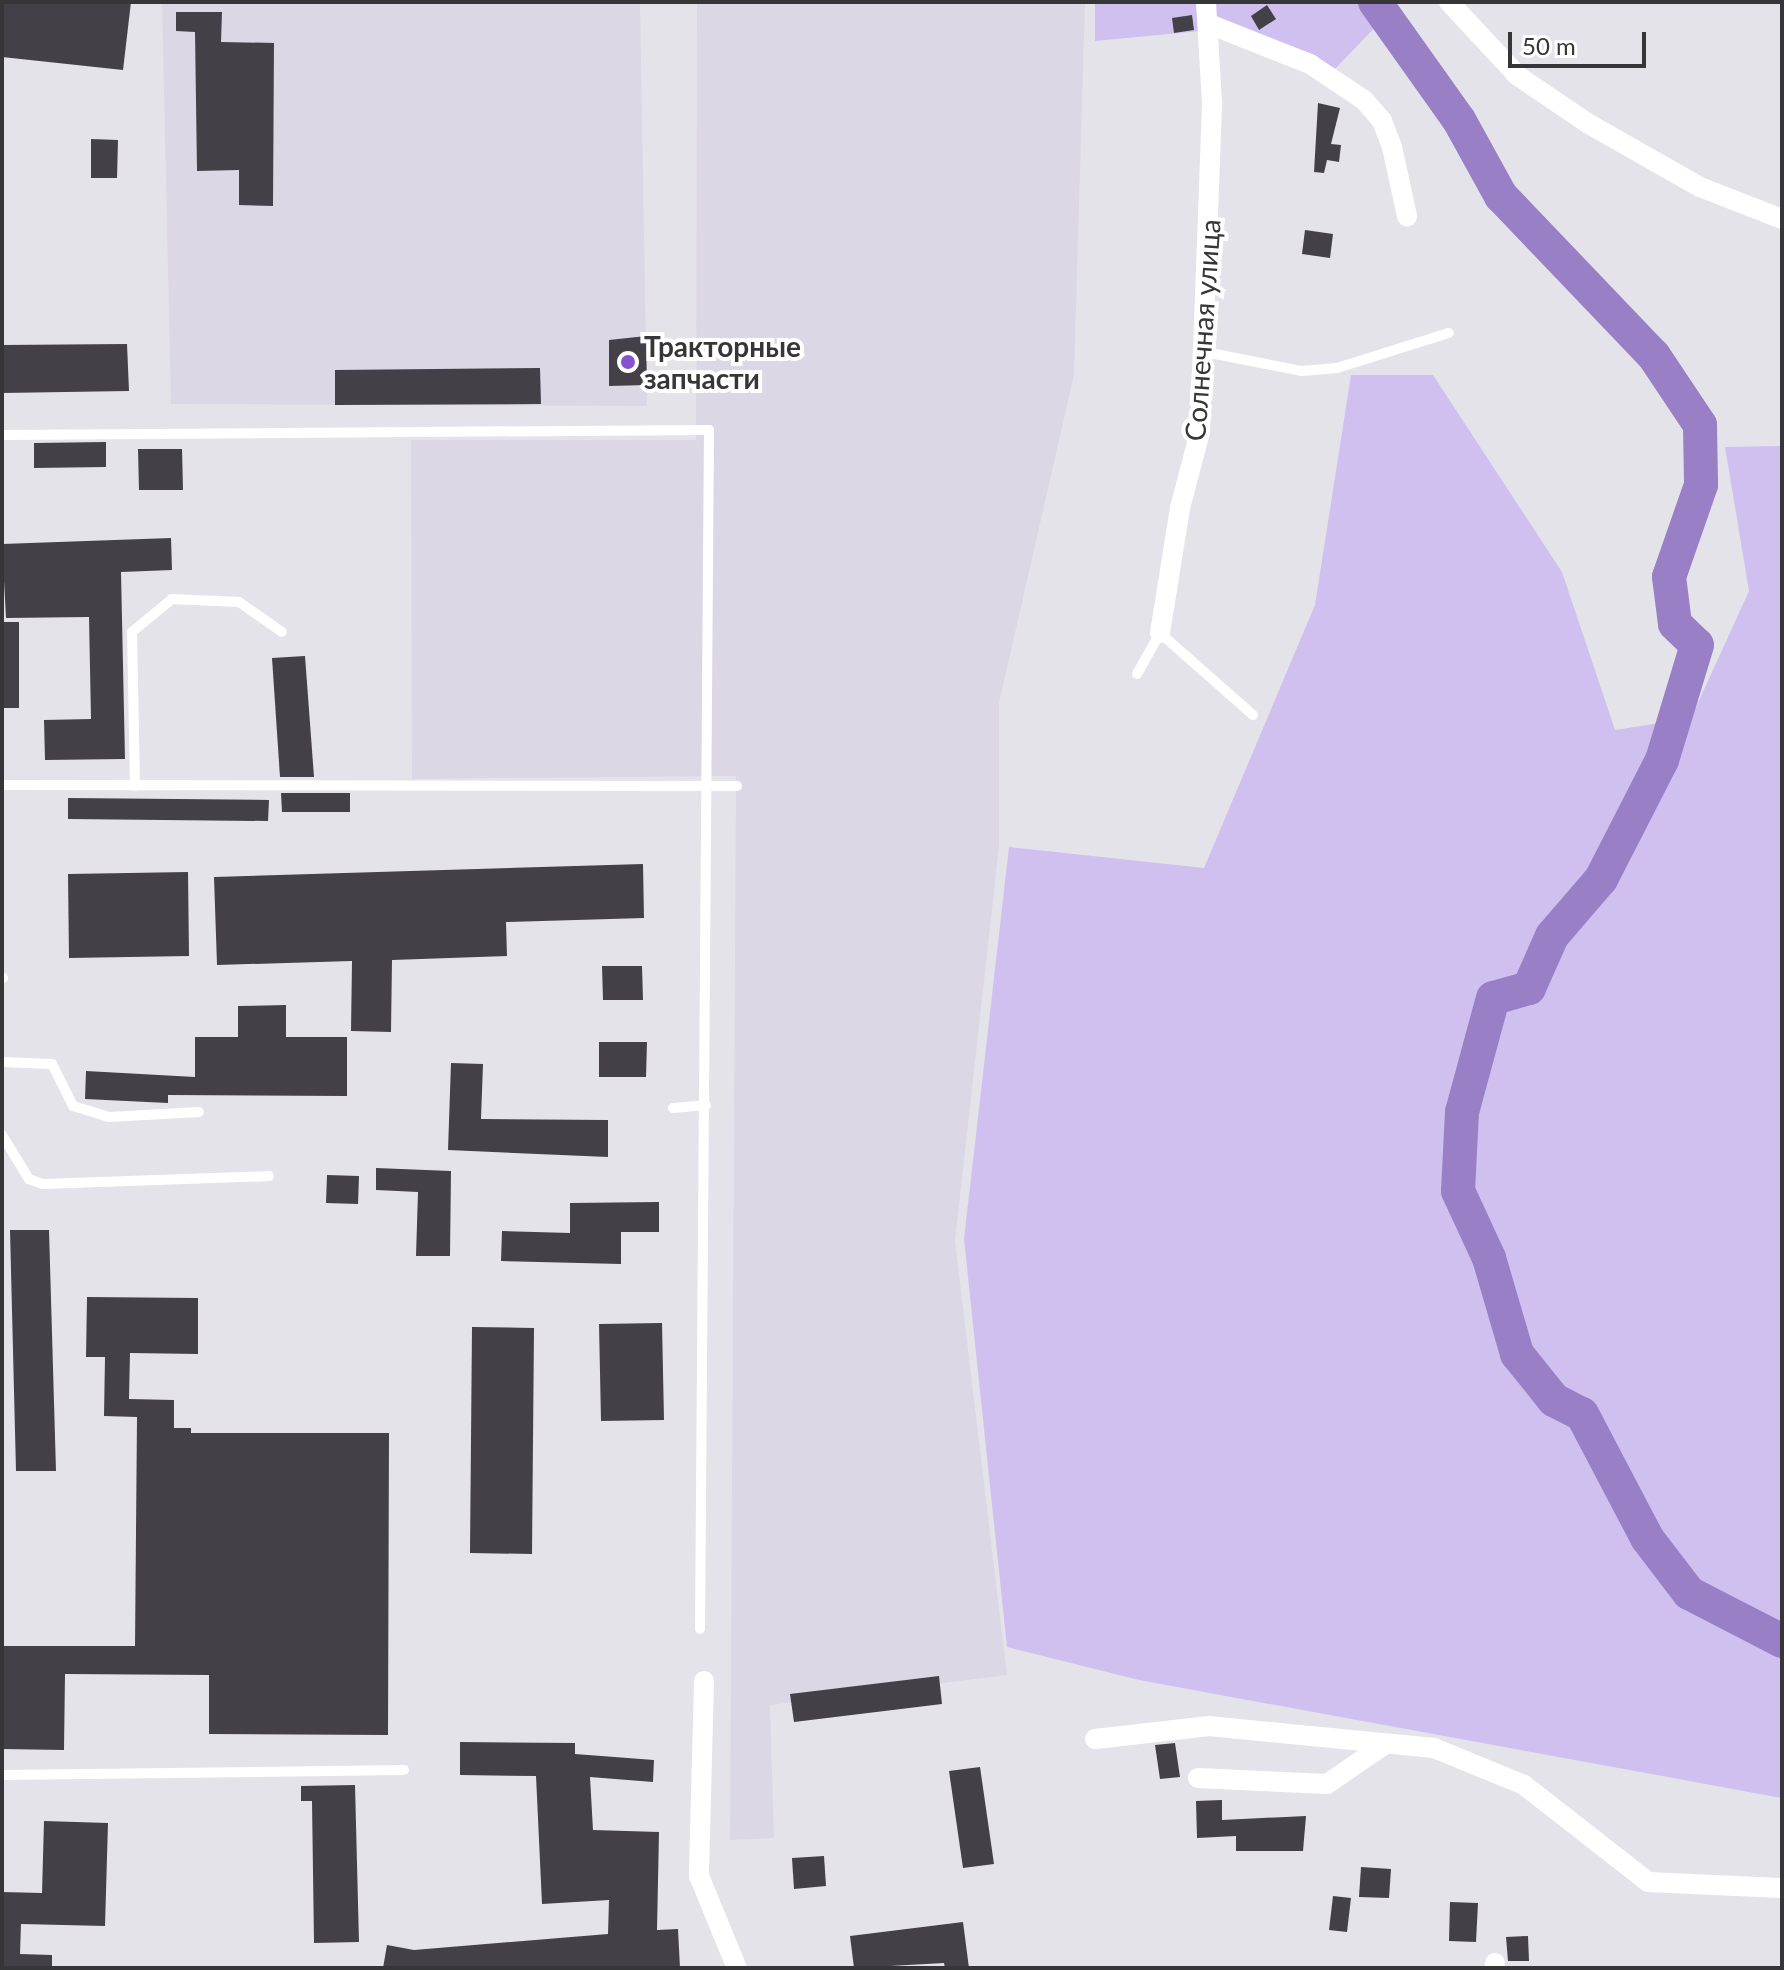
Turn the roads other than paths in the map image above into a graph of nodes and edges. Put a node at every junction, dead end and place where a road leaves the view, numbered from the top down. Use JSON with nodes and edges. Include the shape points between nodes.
{"nodes":[{"id":1,"x":1206,"y":2,"type":"edge"},
{"id":2,"x":1449,"y":2,"type":"edge"},
{"id":3,"x":1209,"y":24,"type":"junction"},
{"id":4,"x":1407,"y":216,"type":"dead end"},
{"id":5,"x":1782,"y":219,"type":"edge"},
{"id":6,"x":1449,"y":333,"type":"dead end"},
{"id":7,"x":1205,"y":352,"type":"junction"},
{"id":8,"x":2,"y":435,"type":"edge"},
{"id":9,"x":282,"y":632,"type":"dead end"},
{"id":10,"x":1160,"y":633,"type":"junction"},
{"id":11,"x":1137,"y":674,"type":"dead end"},
{"id":12,"x":1253,"y":715,"type":"dead end"},
{"id":13,"x":2,"y":785,"type":"edge"},
{"id":14,"x":135,"y":786,"type":"junction"},
{"id":15,"x":737,"y":786,"type":"dead end"},
{"id":16,"x":709,"y":790,"type":"junction"},
{"id":17,"x":2,"y":1062,"type":"edge"},
{"id":18,"x":706,"y":1105,"type":"junction"},
{"id":19,"x":673,"y":1108,"type":"dead end"},
{"id":20,"x":199,"y":1112,"type":"dead end"},
{"id":21,"x":2,"y":1135,"type":"edge"},
{"id":22,"x":269,"y":1176,"type":"dead end"},
{"id":23,"x":700,"y":1629,"type":"dead end"},
{"id":24,"x":704,"y":1681,"type":"dead end"},
{"id":25,"x":1095,"y":1739,"type":"dead end"},
{"id":26,"x":1384,"y":1745,"type":"junction"},
{"id":27,"x":404,"y":1770,"type":"dead end"},
{"id":28,"x":2,"y":1775,"type":"edge"},
{"id":29,"x":1198,"y":1778,"type":"dead end"},
{"id":30,"x":1782,"y":1888,"type":"edge"},
{"id":31,"x":737,"y":1968,"type":"edge"}],
"edges":[{"from":1,"to":3,"type":"street","name":"Солнечная улица"},
{"from":2,"to":5,"type":"street","via":[[1518,76],[1589,124],[1700,187]]},
{"from":3,"to":4,"type":"street","via":[[1310,64],[1364,100],[1387,134]]},
{"from":3,"to":7,"type":"street","name":"Солнечная улица"},
{"from":6,"to":7,"type":"lane","via":[[1337,368],[1302,371]]},
{"from":7,"to":10,"type":"street","name":"Солнечная улица","via":[[1200,432],[1180,508]]},
{"from":8,"to":16,"type":"lane","via":[[709,430]]},
{"from":9,"to":14,"type":"lane","via":[[239,602],[172,599],[132,632]]},
{"from":10,"to":11,"type":"lane"},
{"from":10,"to":12,"type":"lane"},
{"from":13,"to":14,"type":"lane"},
{"from":14,"to":16,"type":"lane"},
{"from":15,"to":16,"type":"lane"},
{"from":16,"to":18,"type":"lane"},
{"from":17,"to":20,"type":"lane","via":[[52,1064],[73,1106],[109,1117]]},
{"from":18,"to":19,"type":"lane"},
{"from":18,"to":23,"type":"lane"},
{"from":21,"to":22,"type":"lane","via":[[29,1179],[43,1184]]},
{"from":24,"to":31,"type":"street","via":[[699,1876]]},
{"from":25,"to":26,"type":"street","via":[[1209,1726]]},
{"from":26,"to":29,"type":"street","via":[[1327,1784]]},
{"from":26,"to":30,"type":"street","via":[[1434,1748],[1524,1785],[1648,1882]]},
{"from":27,"to":28,"type":"lane"}]}
